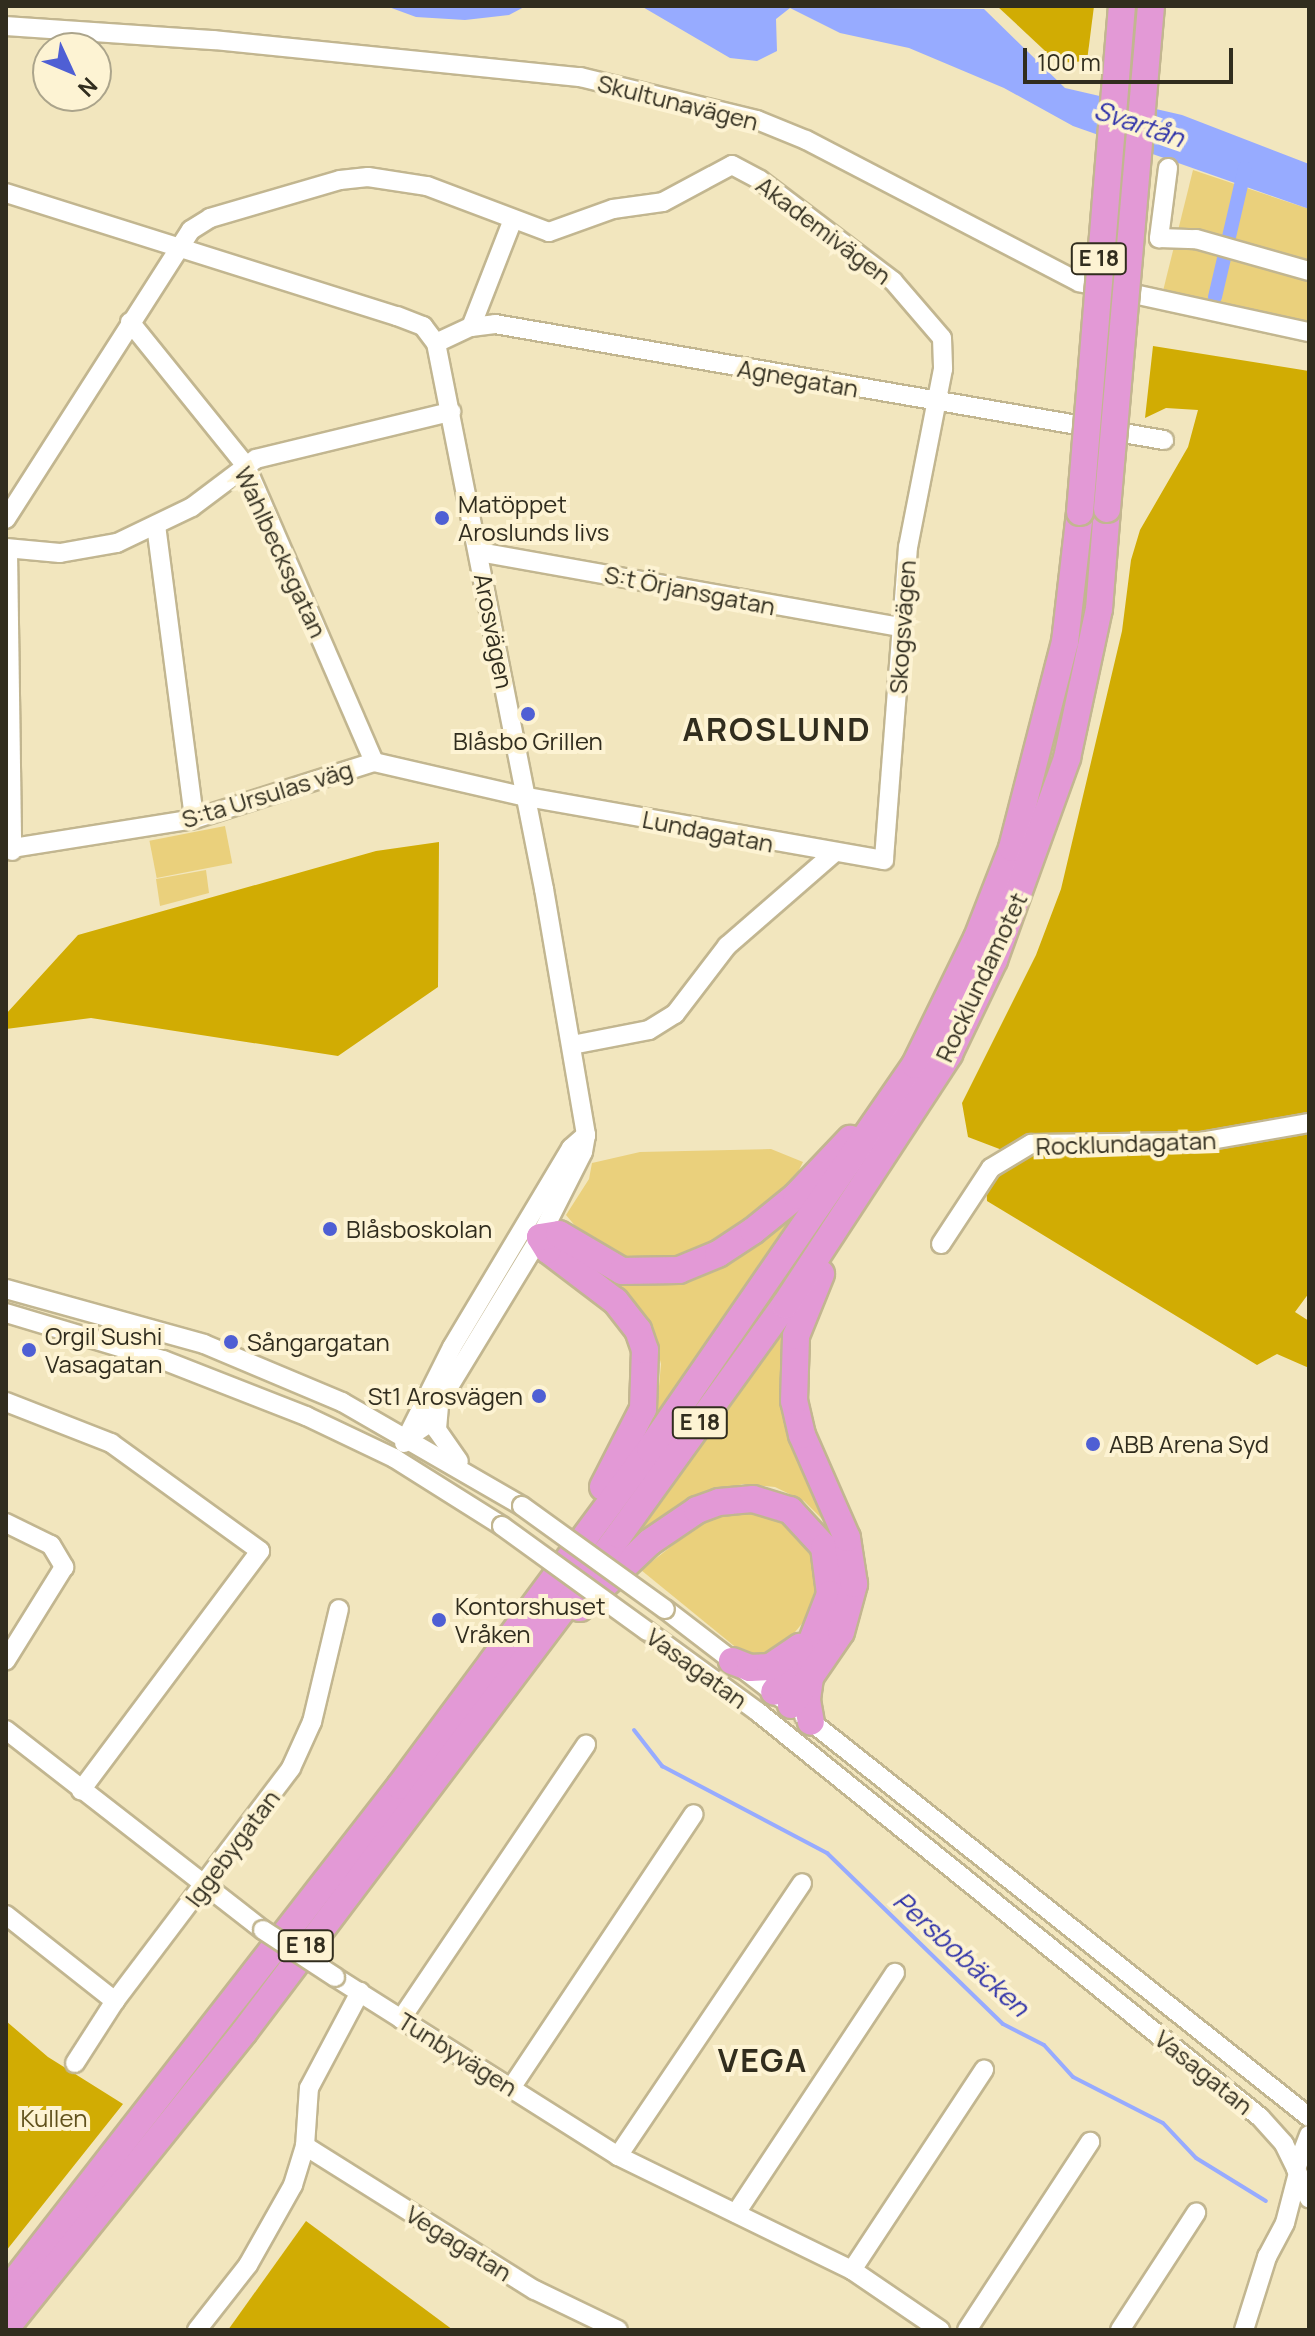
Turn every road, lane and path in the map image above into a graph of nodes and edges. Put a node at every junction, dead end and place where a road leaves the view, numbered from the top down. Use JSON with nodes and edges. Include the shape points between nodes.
{"nodes":[{"id":1,"x":1122,"y":6,"type":"edge"},
{"id":2,"x":1151,"y":6,"type":"edge"},
{"id":3,"x":6,"y":26,"type":"edge"},
{"id":4,"x":1168,"y":168,"type":"dead end"},
{"id":5,"x":6,"y":193,"type":"edge"},
{"id":6,"x":512,"y":222,"type":"junction"},
{"id":7,"x":178,"y":245,"type":"junction"},
{"id":8,"x":1309,"y":271,"type":"edge"},
{"id":9,"x":130,"y":322,"type":"junction"},
{"id":10,"x":471,"y":327,"type":"junction"},
{"id":11,"x":1309,"y":332,"type":"edge"},
{"id":12,"x":436,"y":343,"type":"junction"},
{"id":13,"x":935,"y":402,"type":"junction"},
{"id":14,"x":451,"y":412,"type":"junction"},
{"id":15,"x":1164,"y":440,"type":"dead end"},
{"id":16,"x":246,"y":466,"type":"junction"},
{"id":17,"x":6,"y":519,"type":"edge"},
{"id":18,"x":156,"y":525,"type":"junction"},
{"id":19,"x":7,"y":550,"type":"edge"},
{"id":20,"x":479,"y":552,"type":"junction"},
{"id":21,"x":901,"y":627,"type":"junction"},
{"id":22,"x":374,"y":762,"type":"junction"},
{"id":23,"x":526,"y":797,"type":"junction"},
{"id":24,"x":194,"y":819,"type":"junction"},
{"id":25,"x":9,"y":850,"type":"edge"},
{"id":26,"x":833,"y":854,"type":"junction"},
{"id":27,"x":885,"y":854,"type":"joint"},
{"id":28,"x":572,"y":1045,"type":"junction"},
{"id":29,"x":1309,"y":1123,"type":"edge"},
{"id":30,"x":864,"y":1163,"type":"junction"},
{"id":31,"x":835,"y":1203,"type":"junction"},
{"id":32,"x":533,"y":1232,"type":"junction"},
{"id":33,"x":941,"y":1244,"type":"dead end"},
{"id":34,"x":6,"y":1289,"type":"edge"},
{"id":35,"x":6,"y":1313,"type":"edge"},
{"id":36,"x":434,"y":1382,"type":"junction"},
{"id":37,"x":6,"y":1402,"type":"edge"},
{"id":38,"x":439,"y":1403,"type":"junction"},
{"id":39,"x":373,"y":1417,"type":"junction"},
{"id":40,"x":407,"y":1438,"type":"junction"},
{"id":41,"x":394,"y":1458,"type":"junction"},
{"id":42,"x":468,"y":1472,"type":"junction"},
{"id":43,"x":6,"y":1523,"type":"edge"},
{"id":44,"x":548,"y":1584,"type":"junction"},
{"id":45,"x":339,"y":1609,"type":"dead end"},
{"id":46,"x":547,"y":1630,"type":"junction"},
{"id":47,"x":811,"y":1643,"type":"junction"},
{"id":48,"x":6,"y":1660,"type":"edge"},
{"id":49,"x":732,"y":1661,"type":"junction"},
{"id":50,"x":810,"y":1678,"type":"junction"},
{"id":51,"x":774,"y":1703,"type":"junction"},
{"id":52,"x":811,"y":1722,"type":"junction"},
{"id":53,"x":775,"y":1727,"type":"junction"},
{"id":54,"x":6,"y":1730,"type":"edge"},
{"id":55,"x":586,"y":1745,"type":"dead end"},
{"id":56,"x":81,"y":1790,"type":"junction"},
{"id":57,"x":694,"y":1814,"type":"dead end"},
{"id":58,"x":802,"y":1883,"type":"dead end"},
{"id":59,"x":204,"y":1888,"type":"junction"},
{"id":60,"x":6,"y":1915,"type":"edge"},
{"id":61,"x":895,"y":1973,"type":"dead end"},
{"id":62,"x":360,"y":1992,"type":"junction"},
{"id":63,"x":115,"y":2001,"type":"junction"},
{"id":64,"x":401,"y":2019,"type":"junction"},
{"id":65,"x":75,"y":2063,"type":"dead end"},
{"id":66,"x":984,"y":2070,"type":"dead end"},
{"id":67,"x":511,"y":2088,"type":"junction"},
{"id":68,"x":1309,"y":2117,"type":"edge"},
{"id":69,"x":1309,"y":2135,"type":"edge"},
{"id":70,"x":1090,"y":2142,"type":"dead end"},
{"id":71,"x":305,"y":2146,"type":"junction"},
{"id":72,"x":618,"y":2156,"type":"junction"},
{"id":73,"x":1296,"y":2173,"type":"junction"},
{"id":74,"x":1309,"y":2198,"type":"edge"},
{"id":75,"x":1309,"y":2210,"type":"edge"},
{"id":76,"x":736,"y":2213,"type":"junction"},
{"id":77,"x":1196,"y":2213,"type":"dead end"},
{"id":78,"x":1285,"y":2223,"type":"junction"},
{"id":79,"x":852,"y":2270,"type":"junction"},
{"id":80,"x":6,"y":2292,"type":"edge"},
{"id":81,"x":916,"y":2323,"type":"edge"},
{"id":82,"x":6,"y":2328,"type":"edge"},
{"id":83,"x":197,"y":2330,"type":"edge"},
{"id":84,"x":618,"y":2330,"type":"edge"},
{"id":85,"x":940,"y":2330,"type":"edge"},
{"id":86,"x":967,"y":2330,"type":"edge"},
{"id":87,"x":1120,"y":2330,"type":"edge"},
{"id":88,"x":1244,"y":2330,"type":"edge"}],
"edges":[{"from":1,"to":30,"type":"highway","number":"E 18","bridge":true,"via":[[1063,655],[1016,833],[977,938]]},
{"from":2,"to":30,"type":"highway","name":"Rocklundamotet","number":"E 18","bridge":true,"via":[[1091,648],[1045,827],[994,960],[949,1054],[907,1123]]},
{"from":3,"to":11,"type":"street","name":"Skultunavägen","via":[[239,42],[580,77],[757,120],[806,140],[1079,282]]},
{"from":4,"to":8,"type":"street","via":[[1159,238],[1196,239]]},
{"from":5,"to":7,"type":"street"},
{"from":6,"to":7,"type":"street","name":"Akademivägen","via":[[427,186],[368,177],[293,190],[210,218]]},
{"from":6,"to":10,"type":"street","via":[[470,317]]},
{"from":6,"to":13,"type":"street","name":"Akademivägen","via":[[549,232],[613,209],[663,202],[732,165],[743,168],[893,281],[932,321],[942,338],[944,358]]},
{"from":7,"to":9,"type":"street","name":"Akademivägen"},
{"from":7,"to":12,"type":"street","via":[[423,326]]},
{"from":9,"to":16,"type":"street","name":"Wahlbecksgatan"},
{"from":9,"to":17,"type":"street","name":"Akademivägen"},
{"from":10,"to":12,"type":"street","name":"Agnegatan"},
{"from":10,"to":13,"type":"street","name":"Agnegatan","via":[[495,324]]},
{"from":12,"to":14,"type":"street","name":"Arosvägen"},
{"from":13,"to":15,"type":"street","name":"Agnegatan"},
{"from":13,"to":21,"type":"street","name":"Skogsvägen","via":[[908,547]]},
{"from":14,"to":16,"type":"street"},
{"from":14,"to":20,"type":"street","name":"Arosvägen"},
{"from":16,"to":18,"type":"street","via":[[221,488]]},
{"from":16,"to":22,"type":"street","name":"Wahlbecksgatan"},
{"from":18,"to":19,"type":"street","via":[[93,548]]},
{"from":18,"to":24,"type":"street"},
{"from":19,"to":25,"type":"street"},
{"from":20,"to":21,"type":"street","name":"S:t Örjansgatan"},
{"from":20,"to":23,"type":"street","name":"Arosvägen"},
{"from":21,"to":27,"type":"street","name":"Skogsvägen"},
{"from":22,"to":23,"type":"street","name":"S:ta Ursulas väg"},
{"from":22,"to":24,"type":"street","name":"S:ta Ursulas väg"},
{"from":23,"to":26,"type":"street","name":"Lundagatan"},
{"from":23,"to":28,"type":"street","name":"Arosvägen"},
{"from":24,"to":25,"type":"street","name":"S:ta Ursulas väg"},
{"from":26,"to":27,"type":"street","name":"Lundagatan","via":[[884,860]]},
{"from":26,"to":28,"type":"street","via":[[727,946],[675,1014],[635,1034]]},
{"from":28,"to":32,"type":"street","name":"Arosvägen","via":[[586,1135],[583,1152]]},
{"from":29,"to":33,"type":"street","name":"Rocklundagatan","via":[[1200,1142],[1031,1144],[991,1168]]},
{"from":30,"to":31,"type":"highway","number":"E 18"},
{"from":30,"to":31,"type":"highway","number":"E 18"},
{"from":31,"to":32,"type":"highway","number":"E 18","via":[[669,1272],[622,1271],[559,1234]]},
{"from":31,"to":44,"type":"highway","number":"E 18"},
{"from":31,"to":46,"type":"highway","number":"E 18"},
{"from":31,"to":50,"type":"highway","number":"E 18","via":[[793,1354],[799,1423],[847,1538],[854,1584],[841,1632]]},
{"from":32,"to":36,"type":"street","name":"Arosvägen"},
{"from":32,"to":38,"type":"street","name":"Arosvägen"},
{"from":32,"to":44,"type":"highway","number":"E 18","via":[[629,1316],[641,1338],[648,1372],[634,1430]]},
{"from":34,"to":39,"type":"street","name":"Vasagatan","via":[[204,1344]]},
{"from":35,"to":41,"type":"street","name":"Vasagatan","via":[[163,1360],[306,1416]]},
{"from":36,"to":39,"type":"street","via":[[406,1412]]},
{"from":36,"to":40,"type":"street","name":"Arosvägen","via":[[406,1430]]},
{"from":37,"to":56,"type":"street","via":[[111,1443],[260,1551]]},
{"from":38,"to":40,"type":"street","name":"Arosvägen","via":[[425,1426]]},
{"from":38,"to":42,"type":"street","via":[[437,1430]]},
{"from":39,"to":40,"type":"street","name":"Vasagatan"},
{"from":40,"to":41,"type":"street","name":"Arosvägen"},
{"from":40,"to":42,"type":"street","name":"Vasagatan"},
{"from":41,"to":51,"type":"street","name":"Vasagatan","bridge":true,"via":[[502,1526],[647,1631]]},
{"from":42,"to":49,"type":"street","name":"Vasagatan","bridge":true},
{"from":43,"to":48,"type":"street","via":[[51,1545],[64,1567]]},
{"from":44,"to":80,"type":"highway","number":"E 18","via":[[298,1921]]},
{"from":45,"to":59,"type":"street","name":"Iggebygatan","via":[[302,1748]]},
{"from":46,"to":47,"type":"highway","number":"E 18","via":[[573,1614],[680,1520],[719,1502],[753,1499],[802,1519],[829,1559],[830,1594]]},
{"from":46,"to":82,"type":"highway","number":"E 18","via":[[244,2032]]},
{"from":47,"to":49,"type":"highway","via":[[770,1667],[750,1668]]},
{"from":47,"to":51,"type":"highway","number":"E 18"},
{"from":49,"to":51,"type":"street","name":"Vasagatan"},
{"from":50,"to":51,"type":"highway","number":"E 18"},
{"from":50,"to":52,"type":"highway"},
{"from":51,"to":52,"type":"street","name":"Vasagatan"},
{"from":51,"to":53,"type":"street"},
{"from":51,"to":53,"type":"street","name":"Vasagatan"},
{"from":52,"to":68,"type":"street","name":"Vasagatan"},
{"from":53,"to":73,"type":"street","name":"Vasagatan","via":[[1260,2117],[1284,2144]]},
{"from":54,"to":56,"type":"street","name":"Tunbyvägen"},
{"from":55,"to":64,"type":"street"},
{"from":56,"to":59,"type":"street","name":"Tunbyvägen"},
{"from":57,"to":67,"type":"street"},
{"from":58,"to":72,"type":"street"},
{"from":59,"to":62,"type":"street","name":"Tunbyvägen","bridge":true},
{"from":59,"to":63,"type":"street","name":"Iggebygatan"},
{"from":60,"to":63,"type":"street"},
{"from":61,"to":76,"type":"street"},
{"from":62,"to":64,"type":"street","name":"Tunbyvägen"},
{"from":62,"to":71,"type":"street","via":[[309,2088]]},
{"from":63,"to":65,"type":"street","name":"Iggebygatan"},
{"from":64,"to":67,"type":"street","name":"Tunbyvägen"},
{"from":66,"to":79,"type":"street"},
{"from":67,"to":72,"type":"street","name":"Tunbyvägen"},
{"from":69,"to":73,"type":"street","via":[[1298,2152]]},
{"from":70,"to":86,"type":"street"},
{"from":71,"to":83,"type":"street","via":[[293,2185],[248,2265]]},
{"from":71,"to":84,"type":"street","name":"Vegagatan","via":[[535,2290]]},
{"from":72,"to":76,"type":"street","name":"Tunbyvägen"},
{"from":73,"to":74,"type":"street","name":"Vasagatan"},
{"from":73,"to":78,"type":"street"},
{"from":75,"to":78,"type":"street"},
{"from":76,"to":79,"type":"street","name":"Tunbyvägen"},
{"from":77,"to":87,"type":"street"},
{"from":78,"to":88,"type":"street","via":[[1267,2257]]},
{"from":79,"to":81,"type":"street","name":"Tunbyvägen"},
{"from":81,"to":85,"type":"street","name":"Tunbyvägen"}]}
